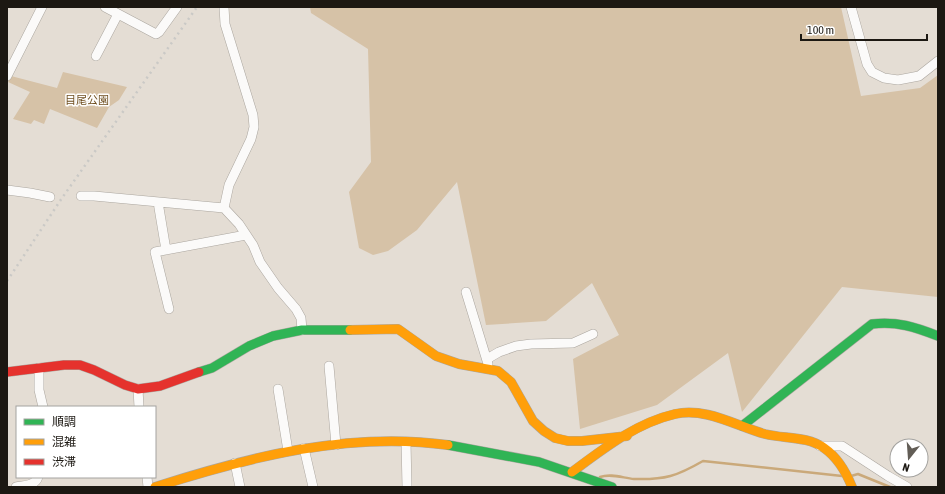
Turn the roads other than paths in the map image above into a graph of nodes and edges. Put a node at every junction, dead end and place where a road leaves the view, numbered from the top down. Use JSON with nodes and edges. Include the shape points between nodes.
{"nodes":[{"id":1,"x":42,"y":7,"type":"edge"},
{"id":2,"x":105,"y":7,"type":"edge"},
{"id":3,"x":177,"y":7,"type":"edge"},
{"id":4,"x":224,"y":7,"type":"edge"},
{"id":5,"x":851,"y":7,"type":"edge"},
{"id":6,"x":121,"y":12,"type":"edge"},
{"id":7,"x":96,"y":56,"type":"dead end"},
{"id":8,"x":938,"y":61,"type":"edge"},
{"id":9,"x":7,"y":76,"type":"edge"},
{"id":10,"x":7,"y":190,"type":"edge"},
{"id":11,"x":81,"y":196,"type":"dead end"},
{"id":12,"x":50,"y":197,"type":"dead end"},
{"id":13,"x":158,"y":202,"type":"junction"},
{"id":14,"x":224,"y":208,"type":"junction"},
{"id":15,"x":246,"y":235,"type":"junction"},
{"id":16,"x":166,"y":250,"type":"junction"},
{"id":17,"x":466,"y":292,"type":"dead end"},
{"id":18,"x":169,"y":309,"type":"dead end"},
{"id":19,"x":302,"y":330,"type":"junction"},
{"id":20,"x":593,"y":334,"type":"dead end"},
{"id":21,"x":938,"y":336,"type":"edge"},
{"id":22,"x":487,"y":359,"type":"junction"},
{"id":23,"x":329,"y":366,"type":"dead end"},
{"id":24,"x":39,"y":368,"type":"junction"},
{"id":25,"x":490,"y":369,"type":"junction"},
{"id":26,"x":7,"y":372,"type":"edge"},
{"id":27,"x":138,"y":389,"type":"junction"},
{"id":28,"x":278,"y":389,"type":"dead end"},
{"id":29,"x":43,"y":406,"type":"edge"},
{"id":30,"x":139,"y":406,"type":"edge"},
{"id":31,"x":742,"y":426,"type":"junction"},
{"id":32,"x":627,"y":436,"type":"junction"},
{"id":33,"x":406,"y":442,"type":"junction"},
{"id":34,"x":336,"y":445,"type":"junction"},
{"id":35,"x":820,"y":446,"type":"junction"},
{"id":36,"x":304,"y":448,"type":"junction"},
{"id":37,"x":288,"y":451,"type":"junction"},
{"id":38,"x":235,"y":463,"type":"junction"},
{"id":39,"x":572,"y":472,"type":"junction"},
{"id":40,"x":38,"y":478,"type":"edge"},
{"id":41,"x":16,"y":487,"type":"edge"},
{"id":42,"x":155,"y":487,"type":"edge"},
{"id":43,"x":240,"y":487,"type":"edge"},
{"id":44,"x":313,"y":487,"type":"edge"},
{"id":45,"x":407,"y":487,"type":"edge"},
{"id":46,"x":612,"y":487,"type":"edge"},
{"id":47,"x":852,"y":487,"type":"edge"},
{"id":48,"x":907,"y":487,"type":"edge"}],
"edges":[{"from":1,"to":9,"type":"street"},
{"from":2,"to":6,"type":"street"},
{"from":3,"to":6,"type":"street","via":[[156,34]]},
{"from":4,"to":14,"type":"street","via":[[225,24],[253,115],[254,127],[229,185]]},
{"from":5,"to":8,"type":"street","via":[[867,64],[872,72],[884,78],[898,80],[919,76]]},
{"from":6,"to":7,"type":"street"},
{"from":10,"to":12,"type":"street"},
{"from":11,"to":13,"type":"street"},
{"from":13,"to":14,"type":"street"},
{"from":13,"to":16,"type":"street"},
{"from":14,"to":15,"type":"street"},
{"from":15,"to":16,"type":"street"},
{"from":15,"to":19,"type":"street","via":[[265,269],[296,309],[301,318]]},
{"from":16,"to":18,"type":"street","via":[[155,252]]},
{"from":17,"to":22,"type":"street"},
{"from":19,"to":25,"type":"street","via":[[398,329],[437,357]]},
{"from":19,"to":27,"type":"street","via":[[266,338],[212,368],[160,386]]},
{"from":20,"to":22,"type":"street","via":[[573,343],[516,346]]},
{"from":21,"to":31,"type":"street","via":[[899,322],[872,324]]},
{"from":22,"to":25,"type":"street"},
{"from":23,"to":34,"type":"street"},
{"from":24,"to":26,"type":"street"},
{"from":24,"to":27,"type":"street","via":[[80,365]]},
{"from":24,"to":29,"type":"street","via":[[39,390]]},
{"from":25,"to":32,"type":"street","via":[[498,371],[510,380],[529,416],[539,428],[551,436],[575,442]]},
{"from":27,"to":30,"type":"street"},
{"from":28,"to":37,"type":"street"},
{"from":31,"to":32,"type":"street","via":[[695,413],[678,414],[650,422]]},
{"from":31,"to":35,"type":"street","via":[[766,434],[808,440]]},
{"from":32,"to":39,"type":"street"},
{"from":33,"to":34,"type":"street"},
{"from":33,"to":39,"type":"street","via":[[468,449]]},
{"from":33,"to":45,"type":"street"},
{"from":34,"to":36,"type":"street"},
{"from":35,"to":47,"type":"street","via":[[836,460]]},
{"from":35,"to":48,"type":"street","via":[[842,446]]},
{"from":36,"to":37,"type":"street"},
{"from":36,"to":44,"type":"street"},
{"from":37,"to":38,"type":"street"},
{"from":38,"to":42,"type":"street"},
{"from":38,"to":43,"type":"street"},
{"from":39,"to":46,"type":"street"},
{"from":40,"to":41,"type":"street","via":[[34,483]]}]}
